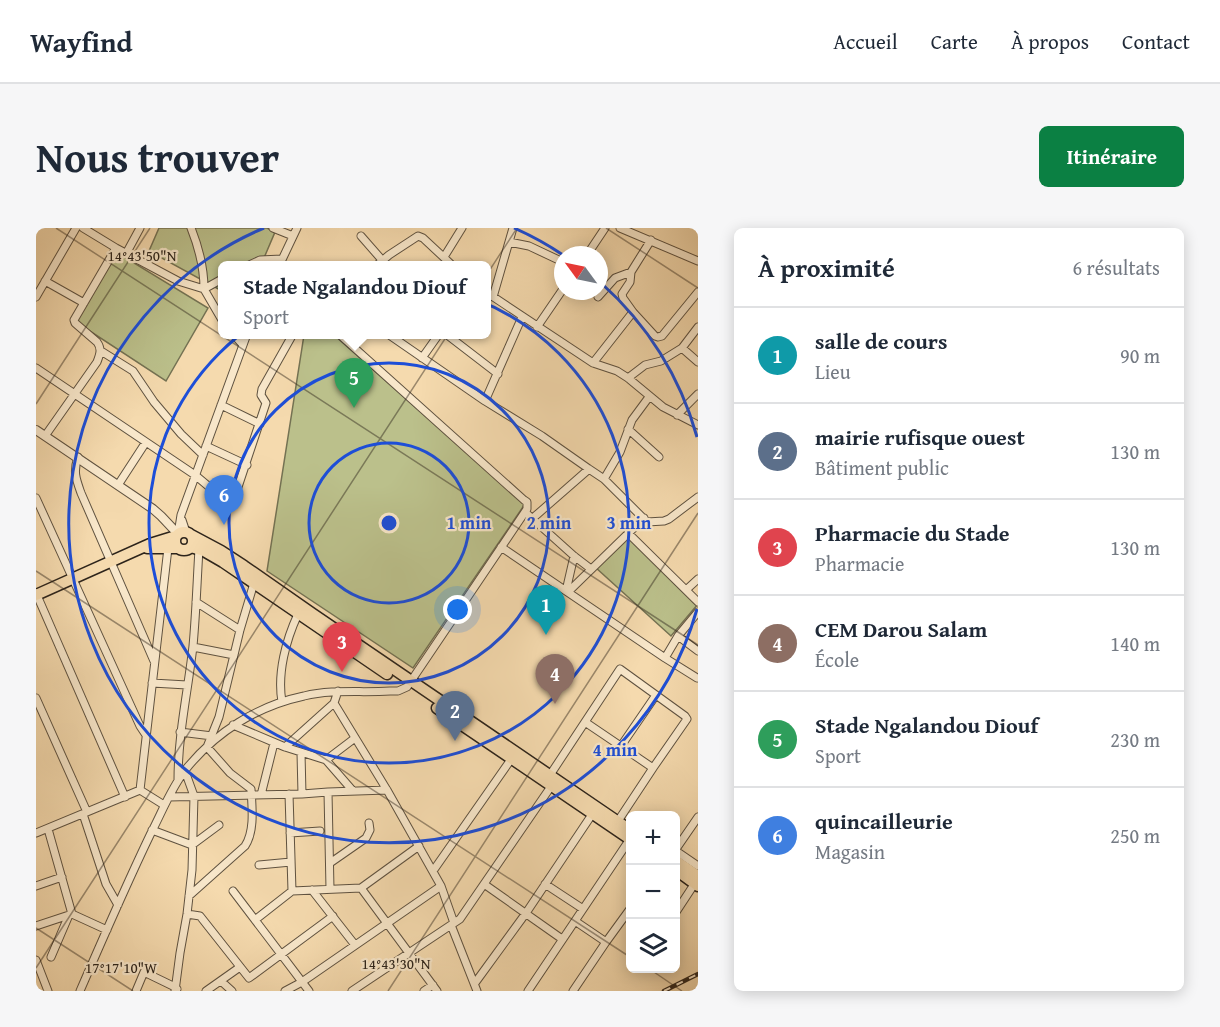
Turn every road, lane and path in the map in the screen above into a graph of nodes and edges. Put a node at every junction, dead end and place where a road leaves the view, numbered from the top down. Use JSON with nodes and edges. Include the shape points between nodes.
{"nodes":[{"id":1,"x":76,"y":228,"type":"edge"},
{"id":2,"x":83,"y":228,"type":"edge"},
{"id":3,"x":140,"y":228,"type":"edge"},
{"id":4,"x":191,"y":228,"type":"edge"},
{"id":5,"x":273,"y":228,"type":"edge"},
{"id":6,"x":297,"y":228,"type":"edge"},
{"id":7,"x":462,"y":228,"type":"edge"},
{"id":8,"x":513,"y":228,"type":"edge"},
{"id":9,"x":605,"y":228,"type":"edge"},
{"id":10,"x":620,"y":228,"type":"edge"},
{"id":11,"x":293,"y":236,"type":"junction"},
{"id":12,"x":361,"y":236,"type":"dead end"},
{"id":13,"x":651,"y":240,"type":"junction"},
{"id":14,"x":509,"y":242,"type":"junction"},
{"id":15,"x":593,"y":246,"type":"edge"},
{"id":16,"x":116,"y":248,"type":"junction"},
{"id":17,"x":127,"y":252,"type":"junction"},
{"id":18,"x":444,"y":257,"type":"junction"},
{"id":19,"x":554,"y":258,"type":"edge"},
{"id":20,"x":281,"y":261,"type":"edge"},
{"id":21,"x":378,"y":261,"type":"edge"},
{"id":22,"x":382,"y":261,"type":"edge"},
{"id":23,"x":448,"y":261,"type":"edge"},
{"id":24,"x":698,"y":261,"type":"edge"},
{"id":25,"x":631,"y":272,"type":"junction"},
{"id":26,"x":45,"y":281,"type":"junction"},
{"id":27,"x":218,"y":281,"type":"edge"},
{"id":28,"x":608,"y":286,"type":"edge"},
{"id":29,"x":204,"y":289,"type":"junction"},
{"id":30,"x":698,"y":292,"type":"edge"},
{"id":31,"x":36,"y":297,"type":"edge"},
{"id":32,"x":493,"y":297,"type":"joint"},
{"id":33,"x":555,"y":300,"type":"edge"},
{"id":34,"x":84,"y":303,"type":"junction"},
{"id":35,"x":633,"y":312,"type":"junction"},
{"id":36,"x":218,"y":313,"type":"edge"},
{"id":37,"x":522,"y":317,"type":"junction"},
{"id":38,"x":537,"y":327,"type":"junction"},
{"id":39,"x":698,"y":327,"type":"edge"},
{"id":40,"x":238,"y":339,"type":"edge"},
{"id":41,"x":245,"y":339,"type":"edge"},
{"id":42,"x":290,"y":339,"type":"edge"},
{"id":43,"x":345,"y":339,"type":"edge"},
{"id":44,"x":395,"y":339,"type":"edge"},
{"id":45,"x":435,"y":339,"type":"edge"},
{"id":46,"x":452,"y":339,"type":"edge"},
{"id":47,"x":243,"y":345,"type":"junction"},
{"id":48,"x":682,"y":348,"type":"junction"},
{"id":49,"x":100,"y":351,"type":"junction"},
{"id":50,"x":422,"y":358,"type":"junction"},
{"id":51,"x":698,"y":362,"type":"edge"},
{"id":52,"x":593,"y":363,"type":"junction"},
{"id":53,"x":36,"y":368,"type":"edge"},
{"id":54,"x":498,"y":374,"type":"junction"},
{"id":55,"x":628,"y":378,"type":"junction"},
{"id":56,"x":74,"y":394,"type":"junction"},
{"id":57,"x":698,"y":394,"type":"edge"},
{"id":58,"x":649,"y":396,"type":"junction"},
{"id":59,"x":485,"y":401,"type":"junction"},
{"id":60,"x":221,"y":405,"type":"junction"},
{"id":61,"x":677,"y":415,"type":"junction"},
{"id":62,"x":260,"y":424,"type":"junction"},
{"id":63,"x":698,"y":425,"type":"edge"},
{"id":64,"x":628,"y":429,"type":"junction"},
{"id":65,"x":36,"y":430,"type":"edge"},
{"id":66,"x":45,"y":436,"type":"junction"},
{"id":67,"x":146,"y":442,"type":"junction"},
{"id":68,"x":206,"y":446,"type":"junction"},
{"id":69,"x":202,"y":455,"type":"junction"},
{"id":70,"x":78,"y":457,"type":"junction"},
{"id":71,"x":659,"y":457,"type":"dead end"},
{"id":72,"x":247,"y":465,"type":"junction"},
{"id":73,"x":589,"y":469,"type":"junction"},
{"id":74,"x":195,"y":475,"type":"junction"},
{"id":75,"x":604,"y":479,"type":"junction"},
{"id":76,"x":118,"y":485,"type":"junction"},
{"id":77,"x":698,"y":497,"type":"edge"},
{"id":78,"x":36,"y":498,"type":"edge"},
{"id":79,"x":525,"y":512,"type":"junction"},
{"id":80,"x":533,"y":518,"type":"junction"},
{"id":81,"x":644,"y":518,"type":"junction"},
{"id":82,"x":628,"y":533,"type":"junction"},
{"id":83,"x":182,"y":534,"type":"junction"},
{"id":84,"x":501,"y":547,"type":"junction"},
{"id":85,"x":173,"y":548,"type":"junction"},
{"id":86,"x":195,"y":548,"type":"junction"},
{"id":87,"x":141,"y":549,"type":"junction"},
{"id":88,"x":574,"y":556,"type":"junction"},
{"id":89,"x":111,"y":562,"type":"junction"},
{"id":90,"x":591,"y":569,"type":"junction"},
{"id":91,"x":73,"y":579,"type":"junction"},
{"id":92,"x":698,"y":579,"type":"edge"},
{"id":93,"x":254,"y":583,"type":"junction"},
{"id":94,"x":687,"y":590,"type":"junction"},
{"id":95,"x":567,"y":591,"type":"junction"},
{"id":96,"x":36,"y":594,"type":"edge"},
{"id":97,"x":196,"y":602,"type":"junction"},
{"id":98,"x":698,"y":602,"type":"edge"},
{"id":99,"x":698,"y":612,"type":"edge"},
{"id":100,"x":298,"y":614,"type":"junction"},
{"id":101,"x":240,"y":630,"type":"junction"},
{"id":102,"x":678,"y":636,"type":"junction"},
{"id":103,"x":193,"y":647,"type":"junction"},
{"id":104,"x":698,"y":651,"type":"edge"},
{"id":105,"x":234,"y":655,"type":"junction"},
{"id":106,"x":665,"y":658,"type":"junction"},
{"id":107,"x":155,"y":663,"type":"junction"},
{"id":108,"x":697,"y":678,"type":"edge"},
{"id":109,"x":152,"y":683,"type":"junction"},
{"id":110,"x":409,"y":684,"type":"junction"},
{"id":111,"x":187,"y":685,"type":"junction"},
{"id":112,"x":338,"y":691,"type":"junction"},
{"id":113,"x":656,"y":695,"type":"junction"},
{"id":114,"x":36,"y":698,"type":"edge"},
{"id":115,"x":282,"y":702,"type":"junction"},
{"id":116,"x":334,"y":703,"type":"junction"},
{"id":117,"x":585,"y":722,"type":"junction"},
{"id":118,"x":233,"y":725,"type":"junction"},
{"id":119,"x":180,"y":732,"type":"junction"},
{"id":120,"x":146,"y":735,"type":"junction"},
{"id":121,"x":212,"y":736,"type":"junction"},
{"id":122,"x":355,"y":738,"type":"junction"},
{"id":123,"x":274,"y":742,"type":"junction"},
{"id":124,"x":621,"y":746,"type":"junction"},
{"id":125,"x":207,"y":747,"type":"junction"},
{"id":126,"x":285,"y":747,"type":"junction"},
{"id":127,"x":301,"y":753,"type":"junction"},
{"id":128,"x":512,"y":758,"type":"junction"},
{"id":129,"x":326,"y":760,"type":"junction"},
{"id":130,"x":653,"y":768,"type":"junction"},
{"id":131,"x":185,"y":771,"type":"junction"},
{"id":132,"x":551,"y":780,"type":"junction"},
{"id":133,"x":178,"y":782,"type":"junction"},
{"id":134,"x":140,"y":790,"type":"junction"},
{"id":135,"x":387,"y":790,"type":"junction"},
{"id":136,"x":353,"y":791,"type":"junction"},
{"id":137,"x":328,"y":792,"type":"junction"},
{"id":138,"x":289,"y":794,"type":"junction"},
{"id":139,"x":302,"y":794,"type":"junction"},
{"id":140,"x":252,"y":795,"type":"junction"},
{"id":141,"x":261,"y":795,"type":"junction"},
{"id":142,"x":194,"y":796,"type":"junction"},
{"id":143,"x":125,"y":797,"type":"junction"},
{"id":144,"x":169,"y":797,"type":"junction"},
{"id":145,"x":164,"y":805,"type":"junction"},
{"id":146,"x":85,"y":813,"type":"junction"},
{"id":147,"x":593,"y":813,"type":"junction"},
{"id":148,"x":698,"y":817,"type":"edge"},
{"id":149,"x":618,"y":821,"type":"junction"},
{"id":150,"x":369,"y":823,"type":"dead end"},
{"id":151,"x":219,"y":825,"type":"dead end"},
{"id":152,"x":626,"y":827,"type":"edge"},
{"id":153,"x":48,"y":829,"type":"junction"},
{"id":154,"x":152,"y":830,"type":"junction"},
{"id":155,"x":320,"y":831,"type":"dead end"},
{"id":156,"x":36,"y":833,"type":"edge"},
{"id":157,"x":290,"y":833,"type":"junction"},
{"id":158,"x":626,"y":836,"type":"edge"},
{"id":159,"x":680,"y":843,"type":"edge"},
{"id":160,"x":192,"y":845,"type":"junction"},
{"id":161,"x":626,"y":845,"type":"edge"},
{"id":162,"x":419,"y":846,"type":"junction"},
{"id":163,"x":680,"y":853,"type":"edge"},
{"id":164,"x":291,"y":862,"type":"junction"},
{"id":165,"x":330,"y":862,"type":"junction"},
{"id":166,"x":259,"y":865,"type":"dead end"},
{"id":167,"x":679,"y":865,"type":"edge"},
{"id":168,"x":698,"y":866,"type":"edge"},
{"id":169,"x":432,"y":871,"type":"junction"},
{"id":170,"x":680,"y":873,"type":"edge"},
{"id":171,"x":62,"y":877,"type":"junction"},
{"id":172,"x":697,"y":882,"type":"edge"},
{"id":173,"x":484,"y":884,"type":"junction"},
{"id":174,"x":545,"y":884,"type":"junction"},
{"id":175,"x":36,"y":886,"type":"edge"},
{"id":176,"x":441,"y":886,"type":"junction"},
{"id":177,"x":361,"y":888,"type":"junction"},
{"id":178,"x":330,"y":889,"type":"junction"},
{"id":179,"x":312,"y":890,"type":"junction"},
{"id":180,"x":233,"y":891,"type":"dead end"},
{"id":181,"x":292,"y":891,"type":"junction"},
{"id":182,"x":189,"y":897,"type":"junction"},
{"id":183,"x":680,"y":905,"type":"edge"},
{"id":184,"x":118,"y":906,"type":"junction"},
{"id":185,"x":583,"y":909,"type":"junction"},
{"id":186,"x":525,"y":913,"type":"junction"},
{"id":187,"x":187,"y":914,"type":"junction"},
{"id":188,"x":626,"y":914,"type":"edge"},
{"id":189,"x":70,"y":915,"type":"junction"},
{"id":190,"x":333,"y":916,"type":"junction"},
{"id":191,"x":255,"y":920,"type":"junction"},
{"id":192,"x":575,"y":921,"type":"junction"},
{"id":193,"x":387,"y":923,"type":"junction"},
{"id":194,"x":453,"y":924,"type":"junction"},
{"id":195,"x":36,"y":926,"type":"edge"},
{"id":196,"x":107,"y":930,"type":"junction"},
{"id":197,"x":562,"y":939,"type":"junction"},
{"id":198,"x":606,"y":942,"type":"junction"},
{"id":199,"x":355,"y":945,"type":"junction"},
{"id":200,"x":409,"y":953,"type":"junction"},
{"id":201,"x":281,"y":954,"type":"junction"},
{"id":202,"x":51,"y":957,"type":"dead end"},
{"id":203,"x":36,"y":960,"type":"edge"},
{"id":204,"x":240,"y":967,"type":"junction"},
{"id":205,"x":220,"y":981,"type":"junction"},
{"id":206,"x":302,"y":982,"type":"junction"},
{"id":207,"x":476,"y":987,"type":"edge"},
{"id":208,"x":435,"y":988,"type":"edge"},
{"id":209,"x":176,"y":990,"type":"edge"},
{"id":210,"x":48,"y":991,"type":"edge"},
{"id":211,"x":80,"y":991,"type":"edge"},
{"id":212,"x":136,"y":991,"type":"edge"},
{"id":213,"x":206,"y":991,"type":"edge"},
{"id":214,"x":232,"y":991,"type":"edge"},
{"id":215,"x":285,"y":991,"type":"edge"},
{"id":216,"x":309,"y":991,"type":"edge"},
{"id":217,"x":352,"y":991,"type":"edge"},
{"id":218,"x":424,"y":991,"type":"edge"},
{"id":219,"x":528,"y":991,"type":"edge"},
{"id":220,"x":573,"y":991,"type":"edge"}],
"edges":[{"from":1,"to":26,"type":"street"},
{"from":2,"to":16,"type":"street"},
{"from":3,"to":17,"type":"street"},
{"from":4,"to":29,"type":"street","via":[[202,260]]},
{"from":5,"to":11,"type":"street"},
{"from":6,"to":11,"type":"street"},
{"from":7,"to":18,"type":"street"},
{"from":8,"to":14,"type":"street"},
{"from":9,"to":15,"type":"street"},
{"from":10,"to":13,"type":"street"},
{"from":11,"to":20,"type":"street"},
{"from":12,"to":21,"type":"street"},
{"from":13,"to":24,"type":"street"},
{"from":13,"to":25,"type":"street"},
{"from":14,"to":19,"type":"street","via":[[530,246]]},
{"from":14,"to":32,"type":"street"},
{"from":16,"to":17,"type":"street"},
{"from":16,"to":34,"type":"street"},
{"from":17,"to":29,"type":"street","via":[[178,281]]},
{"from":18,"to":22,"type":"street","via":[[418,236]]},
{"from":18,"to":23,"type":"street"},
{"from":25,"to":28,"type":"street","via":[[615,278]]},
{"from":25,"to":35,"type":"street","via":[[622,294]]},
{"from":26,"to":31,"type":"street"},
{"from":26,"to":34,"type":"street"},
{"from":27,"to":29,"type":"street"},
{"from":29,"to":36,"type":"street"},
{"from":30,"to":35,"type":"street","via":[[662,336],[655,336]]},
{"from":32,"to":37,"type":"street"},
{"from":33,"to":38,"type":"street"},
{"from":34,"to":49,"type":"street","via":[[74,322],[97,342]]},
{"from":35,"to":52,"type":"street"},
{"from":37,"to":38,"type":"street"},
{"from":37,"to":54,"type":"street"},
{"from":38,"to":52,"type":"street"},
{"from":39,"to":48,"type":"street"},
{"from":40,"to":47,"type":"street"},
{"from":41,"to":47,"type":"street"},
{"from":42,"to":62,"type":"street","via":[[262,389],[266,403]]},
{"from":43,"to":79,"type":"street","via":[[527,502]]},
{"from":44,"to":50,"type":"street"},
{"from":45,"to":50,"type":"street"},
{"from":46,"to":54,"type":"street"},
{"from":47,"to":60,"type":"street"},
{"from":48,"to":51,"type":"street"},
{"from":48,"to":55,"type":"street","via":[[661,362],[645,365]]},
{"from":49,"to":56,"type":"street","via":[[97,362]]},
{"from":49,"to":69,"type":"street","via":[[133,371],[154,402]]},
{"from":50,"to":59,"type":"street"},
{"from":52,"to":55,"type":"street"},
{"from":53,"to":56,"type":"street"},
{"from":54,"to":59,"type":"street"},
{"from":55,"to":58,"type":"street"},
{"from":56,"to":66,"type":"street"},
{"from":56,"to":67,"type":"street"},
{"from":57,"to":61,"type":"street"},
{"from":58,"to":61,"type":"street"},
{"from":58,"to":64,"type":"street"},
{"from":59,"to":73,"type":"street"},
{"from":60,"to":62,"type":"street"},
{"from":60,"to":68,"type":"street"},
{"from":61,"to":63,"type":"street"},
{"from":62,"to":72,"type":"street"},
{"from":64,"to":71,"type":"street"},
{"from":64,"to":75,"type":"street"},
{"from":65,"to":66,"type":"street"},
{"from":66,"to":70,"type":"street"},
{"from":67,"to":74,"type":"street"},
{"from":67,"to":76,"type":"street"},
{"from":68,"to":69,"type":"street"},
{"from":68,"to":72,"type":"street"},
{"from":69,"to":74,"type":"street"},
{"from":70,"to":76,"type":"street"},
{"from":70,"to":89,"type":"street","via":[[75,468],[81,493]]},
{"from":72,"to":74,"type":"street","via":[[231,502]]},
{"from":73,"to":75,"type":"street"},
{"from":73,"to":80,"type":"street"},
{"from":74,"to":83,"type":"street","via":[[181,515]]},
{"from":75,"to":81,"type":"street"},
{"from":76,"to":83,"type":"street"},
{"from":77,"to":81,"type":"street","via":[[664,521],[647,522]]},
{"from":78,"to":91,"type":"street"},
{"from":79,"to":80,"type":"street"},
{"from":79,"to":84,"type":"street"},
{"from":80,"to":88,"type":"street"},
{"from":81,"to":82,"type":"street"},
{"from":82,"to":90,"type":"street"},
{"from":82,"to":94,"type":"street"},
{"from":83,"to":85,"type":"main road"},
{"from":83,"to":86,"type":"main road"},
{"from":83,"to":87,"type":"main road"},
{"from":83,"to":110,"type":"main road","via":[[244,566]]},
{"from":84,"to":95,"type":"street"},
{"from":84,"to":110,"type":"street"},
{"from":85,"to":86,"type":"main road"},
{"from":85,"to":87,"type":"main road"},
{"from":85,"to":107,"type":"street"},
{"from":86,"to":93,"type":"main road"},
{"from":86,"to":97,"type":"street"},
{"from":87,"to":89,"type":"main road"},
{"from":88,"to":90,"type":"street"},
{"from":88,"to":95,"type":"street"},
{"from":89,"to":91,"type":"main road"},
{"from":89,"to":107,"type":"street"},
{"from":90,"to":95,"type":"street"},
{"from":91,"to":96,"type":"main road"},
{"from":91,"to":120,"type":"street"},
{"from":92,"to":94,"type":"street"},
{"from":93,"to":100,"type":"main road"},
{"from":93,"to":101,"type":"street"},
{"from":94,"to":98,"type":"street"},
{"from":95,"to":106,"type":"street"},
{"from":96,"to":143,"type":"street"},
{"from":97,"to":101,"type":"street"},
{"from":97,"to":103,"type":"street"},
{"from":99,"to":102,"type":"street"},
{"from":100,"to":110,"type":"main road"},
{"from":100,"to":115,"type":"street","via":[[280,681]]},
{"from":101,"to":105,"type":"street"},
{"from":102,"to":104,"type":"street"},
{"from":102,"to":106,"type":"street"},
{"from":103,"to":105,"type":"street"},
{"from":103,"to":111,"type":"street"},
{"from":105,"to":121,"type":"street"},
{"from":106,"to":108,"type":"street"},
{"from":107,"to":109,"type":"street"},
{"from":109,"to":111,"type":"street"},
{"from":109,"to":120,"type":"street"},
{"from":110,"to":112,"type":"street","via":[[398,691]]},
{"from":110,"to":128,"type":"main road"},
{"from":110,"to":132,"type":"main road"},
{"from":111,"to":119,"type":"street"},
{"from":112,"to":115,"type":"street"},
{"from":112,"to":116,"type":"street"},
{"from":113,"to":117,"type":"street","via":[[620,669]]},
{"from":113,"to":124,"type":"street"},
{"from":113,"to":130,"type":"street","via":[[687,719]]},
{"from":114,"to":146,"type":"street"},
{"from":115,"to":118,"type":"street"},
{"from":116,"to":122,"type":"street"},
{"from":116,"to":126,"type":"street"},
{"from":117,"to":124,"type":"street"},
{"from":117,"to":132,"type":"street"},
{"from":118,"to":123,"type":"street"},
{"from":118,"to":125,"type":"street"},
{"from":119,"to":121,"type":"street"},
{"from":119,"to":133,"type":"street"},
{"from":120,"to":134,"type":"street"},
{"from":121,"to":125,"type":"street"},
{"from":122,"to":129,"type":"street"},
{"from":122,"to":135,"type":"street"},
{"from":123,"to":126,"type":"street"},
{"from":123,"to":141,"type":"street"},
{"from":124,"to":130,"type":"street"},
{"from":125,"to":131,"type":"street"},
{"from":125,"to":140,"type":"street","via":[[251,789]]},
{"from":126,"to":127,"type":"street"},
{"from":127,"to":129,"type":"street"},
{"from":127,"to":139,"type":"street"},
{"from":128,"to":132,"type":"main road"},
{"from":128,"to":169,"type":"street"},
{"from":129,"to":136,"type":"street"},
{"from":130,"to":149,"type":"street"},
{"from":131,"to":133,"type":"street"},
{"from":131,"to":142,"type":"street"},
{"from":132,"to":147,"type":"main road"},
{"from":132,"to":149,"type":"main road"},
{"from":132,"to":173,"type":"street"},
{"from":133,"to":144,"type":"street"},
{"from":134,"to":143,"type":"street"},
{"from":134,"to":145,"type":"street"},
{"from":135,"to":136,"type":"street"},
{"from":135,"to":162,"type":"street"},
{"from":136,"to":137,"type":"street"},
{"from":137,"to":139,"type":"street"},
{"from":137,"to":165,"type":"street"},
{"from":138,"to":139,"type":"street"},
{"from":138,"to":141,"type":"street"},
{"from":138,"to":157,"type":"street"},
{"from":140,"to":141,"type":"street"},
{"from":140,"to":142,"type":"street"},
{"from":140,"to":182,"type":"street","via":[[248,842]]},
{"from":142,"to":144,"type":"street"},
{"from":142,"to":160,"type":"street"},
{"from":143,"to":146,"type":"street"},
{"from":144,"to":145,"type":"street"},
{"from":145,"to":154,"type":"street"},
{"from":146,"to":153,"type":"street"},
{"from":146,"to":184,"type":"street","via":[[106,884]]},
{"from":147,"to":158,"type":"main road"},
{"from":147,"to":174,"type":"street"},
{"from":148,"to":159,"type":"street"},
{"from":149,"to":152,"type":"main road"},
{"from":150,"to":165,"type":"street","via":[[366,838]]},
{"from":151,"to":160,"type":"street"},
{"from":153,"to":156,"type":"street"},
{"from":153,"to":171,"type":"street"},
{"from":154,"to":160,"type":"street"},
{"from":154,"to":184,"type":"street"},
{"from":155,"to":157,"type":"street"},
{"from":157,"to":164,"type":"street"},
{"from":160,"to":182,"type":"street"},
{"from":161,"to":185,"type":"street"},
{"from":162,"to":169,"type":"street"},
{"from":162,"to":177,"type":"street"},
{"from":163,"to":168,"type":"street"},
{"from":164,"to":166,"type":"street"},
{"from":164,"to":181,"type":"street"},
{"from":165,"to":178,"type":"street"},
{"from":167,"to":172,"type":"main road"},
{"from":169,"to":176,"type":"street"},
{"from":170,"to":172,"type":"main road"},
{"from":171,"to":175,"type":"street"},
{"from":171,"to":189,"type":"street"},
{"from":172,"to":183,"type":"street"},
{"from":173,"to":186,"type":"street"},
{"from":173,"to":194,"type":"street"},
{"from":174,"to":185,"type":"street"},
{"from":174,"to":186,"type":"street"},
{"from":176,"to":193,"type":"street"},
{"from":176,"to":194,"type":"street"},
{"from":177,"to":178,"type":"street"},
{"from":177,"to":193,"type":"street"},
{"from":178,"to":179,"type":"street"},
{"from":179,"to":181,"type":"street"},
{"from":179,"to":190,"type":"street"},
{"from":180,"to":191,"type":"street"},
{"from":181,"to":191,"type":"street"},
{"from":182,"to":187,"type":"street"},
{"from":184,"to":196,"type":"street"},
{"from":185,"to":192,"type":"street"},
{"from":186,"to":197,"type":"street"},
{"from":186,"to":207,"type":"street"},
{"from":187,"to":204,"type":"street","via":[[200,916]]},
{"from":187,"to":209,"type":"street"},
{"from":188,"to":198,"type":"street"},
{"from":189,"to":195,"type":"street"},
{"from":189,"to":196,"type":"street"},
{"from":189,"to":202,"type":"street"},
{"from":190,"to":199,"type":"street"},
{"from":190,"to":201,"type":"street"},
{"from":191,"to":201,"type":"street"},
{"from":192,"to":197,"type":"street"},
{"from":192,"to":198,"type":"street"},
{"from":193,"to":199,"type":"street"},
{"from":193,"to":200,"type":"street"},
{"from":194,"to":200,"type":"street"},
{"from":194,"to":207,"type":"street"},
{"from":196,"to":211,"type":"street"},
{"from":197,"to":219,"type":"street"},
{"from":198,"to":220,"type":"street"},
{"from":199,"to":206,"type":"street"},
{"from":200,"to":208,"type":"street"},
{"from":200,"to":217,"type":"street"},
{"from":201,"to":204,"type":"street","via":[[249,978]]},
{"from":201,"to":206,"type":"street"},
{"from":203,"to":210,"type":"street"},
{"from":204,"to":205,"type":"street"},
{"from":205,"to":213,"type":"street"},
{"from":205,"to":214,"type":"street"},
{"from":206,"to":215,"type":"street"},
{"from":206,"to":216,"type":"street"},
{"from":208,"to":218,"type":"street"},
{"from":209,"to":212,"type":"street","via":[[144,972]]}]}
